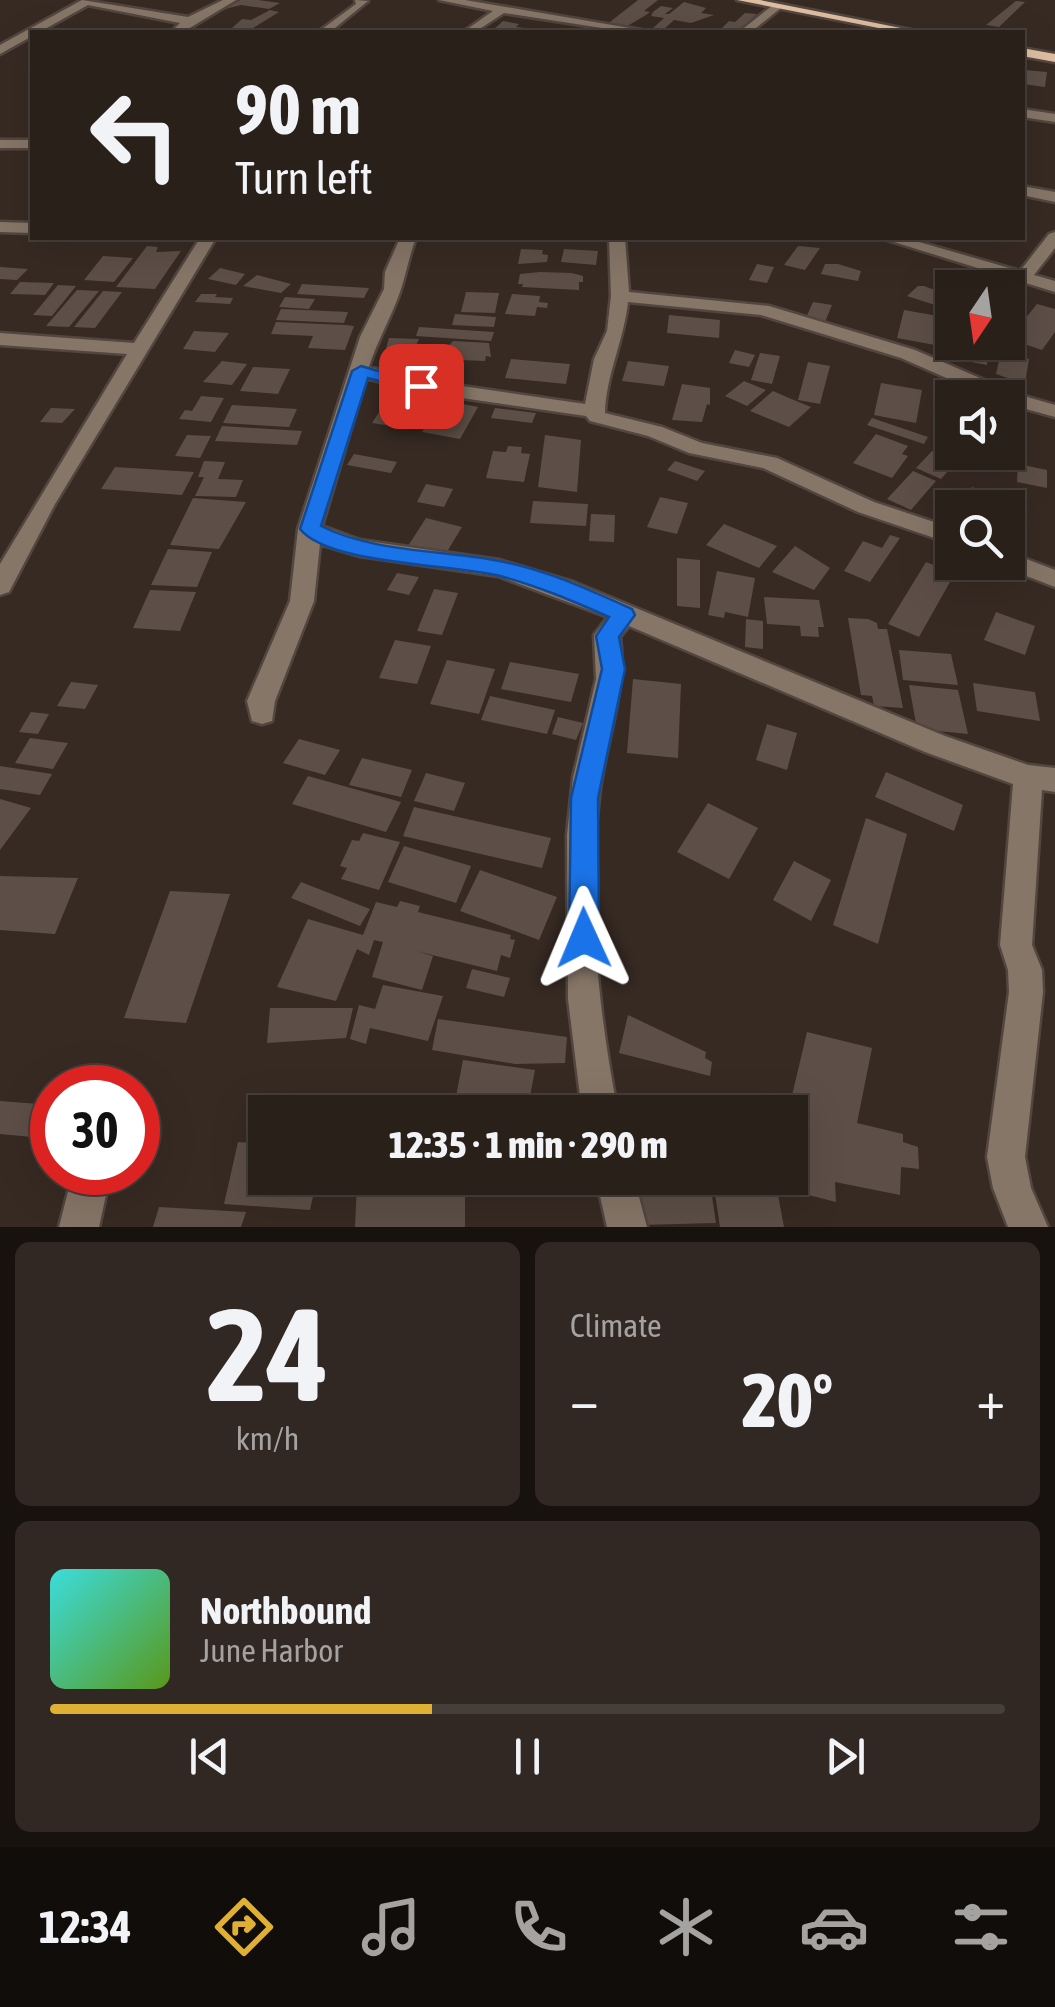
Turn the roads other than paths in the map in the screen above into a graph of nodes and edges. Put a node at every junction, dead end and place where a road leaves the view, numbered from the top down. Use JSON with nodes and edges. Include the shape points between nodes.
{"nodes":[{"id":1,"x":230,"y":0,"type":"edge"},
{"id":2,"x":363,"y":0,"type":"edge"},
{"id":3,"x":444,"y":0,"type":"edge"},
{"id":4,"x":742,"y":0,"type":"edge"},
{"id":5,"x":88,"y":1,"type":"edge"},
{"id":6,"x":774,"y":3,"type":"edge"},
{"id":7,"x":500,"y":11,"type":"junction"},
{"id":8,"x":189,"y":21,"type":"junction"},
{"id":9,"x":38,"y":30,"type":"edge"},
{"id":10,"x":179,"y":30,"type":"edge"},
{"id":11,"x":326,"y":30,"type":"edge"},
{"id":12,"x":471,"y":30,"type":"edge"},
{"id":13,"x":623,"y":30,"type":"edge"},
{"id":14,"x":746,"y":30,"type":"edge"},
{"id":15,"x":915,"y":30,"type":"edge"},
{"id":16,"x":30,"y":35,"type":"edge"},
{"id":17,"x":0,"y":50,"type":"edge"},
{"id":18,"x":1025,"y":51,"type":"edge"},
{"id":19,"x":1055,"y":56,"type":"edge"},
{"id":20,"x":1025,"y":113,"type":"edge"},
{"id":21,"x":1055,"y":118,"type":"edge"},
{"id":22,"x":0,"y":144,"type":"edge"},
{"id":23,"x":30,"y":144,"type":"edge"},
{"id":24,"x":1025,"y":191,"type":"edge"},
{"id":25,"x":1055,"y":198,"type":"edge"},
{"id":26,"x":0,"y":227,"type":"edge"},
{"id":27,"x":30,"y":228,"type":"edge"},
{"id":28,"x":1055,"y":237,"type":"edge"},
{"id":29,"x":207,"y":240,"type":"edge"},
{"id":30,"x":407,"y":240,"type":"edge"},
{"id":31,"x":617,"y":240,"type":"edge"},
{"id":32,"x":896,"y":240,"type":"edge"},
{"id":33,"x":1026,"y":275,"type":"junction"},
{"id":34,"x":1055,"y":287,"type":"edge"},
{"id":35,"x":620,"y":296,"type":"junction"},
{"id":36,"x":0,"y":340,"type":"edge"},
{"id":37,"x":138,"y":349,"type":"junction"},
{"id":38,"x":361,"y":371,"type":"junction"},
{"id":39,"x":594,"y":411,"type":"junction"},
{"id":40,"x":1055,"y":412,"type":"edge"},
{"id":41,"x":310,"y":529,"type":"junction"},
{"id":42,"x":935,"y":530,"type":"edge"},
{"id":43,"x":1025,"y":567,"type":"edge"},
{"id":44,"x":1055,"y":579,"type":"edge"},
{"id":45,"x":0,"y":586,"type":"edge"},
{"id":46,"x":624,"y":615,"type":"junction"},
{"id":47,"x":262,"y":714,"type":"dead end"},
{"id":48,"x":1042,"y":779,"type":"edge"},
{"id":49,"x":598,"y":1095,"type":"edge"},
{"id":50,"x":87,"y":1195,"type":"edge"},
{"id":51,"x":619,"y":1195,"type":"edge"},
{"id":52,"x":79,"y":1227,"type":"edge"},
{"id":53,"x":627,"y":1227,"type":"edge"},
{"id":54,"x":1028,"y":1227,"type":"edge"}],
"edges":[{"from":1,"to":8,"type":"street"},
{"from":2,"to":11,"type":"street"},
{"from":3,"to":7,"type":"street"},
{"from":4,"to":6,"type":"main road"},
{"from":5,"to":8,"type":"street"},
{"from":5,"to":9,"type":"street"},
{"from":6,"to":14,"type":"street"},
{"from":6,"to":15,"type":"main road"},
{"from":7,"to":12,"type":"street"},
{"from":7,"to":13,"type":"street"},
{"from":8,"to":10,"type":"street"},
{"from":16,"to":17,"type":"street"},
{"from":18,"to":19,"type":"main road"},
{"from":20,"to":21,"type":"street"},
{"from":22,"to":23,"type":"street"},
{"from":24,"to":25,"type":"street"},
{"from":26,"to":27,"type":"street"},
{"from":28,"to":33,"type":"street"},
{"from":29,"to":37,"type":"street"},
{"from":30,"to":38,"type":"street"},
{"from":31,"to":35,"type":"street"},
{"from":32,"to":33,"type":"street"},
{"from":33,"to":34,"type":"street"},
{"from":35,"to":39,"type":"street"},
{"from":35,"to":40,"type":"street","via":[[763,310],[908,354]]},
{"from":36,"to":37,"type":"street"},
{"from":37,"to":45,"type":"street"},
{"from":38,"to":39,"type":"street"},
{"from":38,"to":41,"type":"street"},
{"from":39,"to":42,"type":"street","via":[[604,420],[696,448],[769,463]]},
{"from":41,"to":46,"type":"street","via":[[360,548],[499,568]]},
{"from":41,"to":47,"type":"street","via":[[302,601],[261,701]]},
{"from":43,"to":44,"type":"street"},
{"from":46,"to":48,"type":"street","via":[[935,744]]},
{"from":46,"to":49,"type":"street","via":[[607,636],[614,669],[584,798],[586,1000]]},
{"from":48,"to":54,"type":"street","via":[[1016,945],[1026,992],[1006,1158]]},
{"from":50,"to":52,"type":"street"},
{"from":51,"to":53,"type":"street"}]}
